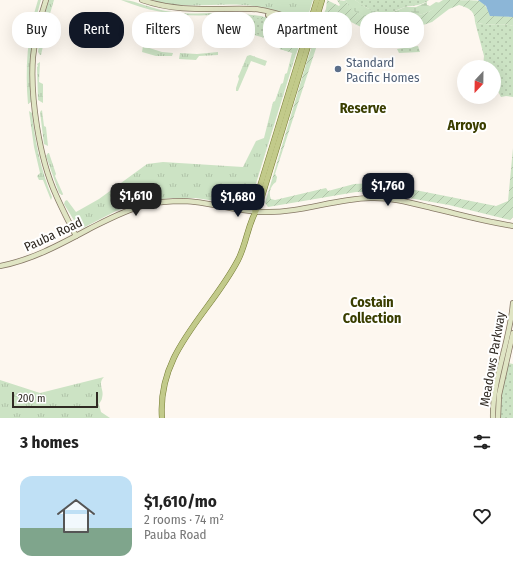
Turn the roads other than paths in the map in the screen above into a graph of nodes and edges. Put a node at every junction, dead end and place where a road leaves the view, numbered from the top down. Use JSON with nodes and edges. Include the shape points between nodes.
{"nodes":[{"id":1,"x":46,"y":0,"type":"edge"},
{"id":2,"x":142,"y":0,"type":"edge"},
{"id":3,"x":317,"y":0,"type":"edge"},
{"id":4,"x":322,"y":0,"type":"edge"},
{"id":5,"x":314,"y":12,"type":"edge"},
{"id":6,"x":317,"y":12,"type":"edge"},
{"id":7,"x":263,"y":14,"type":"edge"},
{"id":8,"x":305,"y":48,"type":"edge"},
{"id":9,"x":255,"y":212,"type":"junction"},
{"id":10,"x":513,"y":226,"type":"edge"},
{"id":11,"x":76,"y":236,"type":"junction"},
{"id":12,"x":0,"y":266,"type":"edge"},
{"id":13,"x":513,"y":303,"type":"edge"},
{"id":14,"x":513,"y":333,"type":"edge"},
{"id":15,"x":162,"y":418,"type":"edge"},
{"id":16,"x":493,"y":418,"type":"edge"},
{"id":17,"x":498,"y":418,"type":"edge"}],
"edges":[{"from":1,"to":11,"type":"street","via":[[34,45],[32,77],[35,107],[48,175]]},
{"from":2,"to":7,"type":"street","via":[[178,9],[245,9]]},
{"from":3,"to":5,"type":"main road"},
{"from":4,"to":6,"type":"main road"},
{"from":8,"to":9,"type":"main road","via":[[259,206]]},
{"from":9,"to":10,"type":"street","name":"Pauba Road","via":[[278,212],[354,199],[379,198],[400,200]]},
{"from":9,"to":11,"type":"street","name":"Pauba Road","via":[[194,202],[162,202],[144,205],[116,216]]},
{"from":9,"to":15,"type":"main road","via":[[242,252],[233,270],[183,339],[172,359],[164,385]]},
{"from":11,"to":12,"type":"street","name":"Pauba Road","via":[[32,257]]},
{"from":13,"to":16,"type":"street","name":"Meadows Parkway","via":[[494,394]]},
{"from":14,"to":17,"type":"street","name":"Meadows Parkway","via":[[499,395]]}]}
